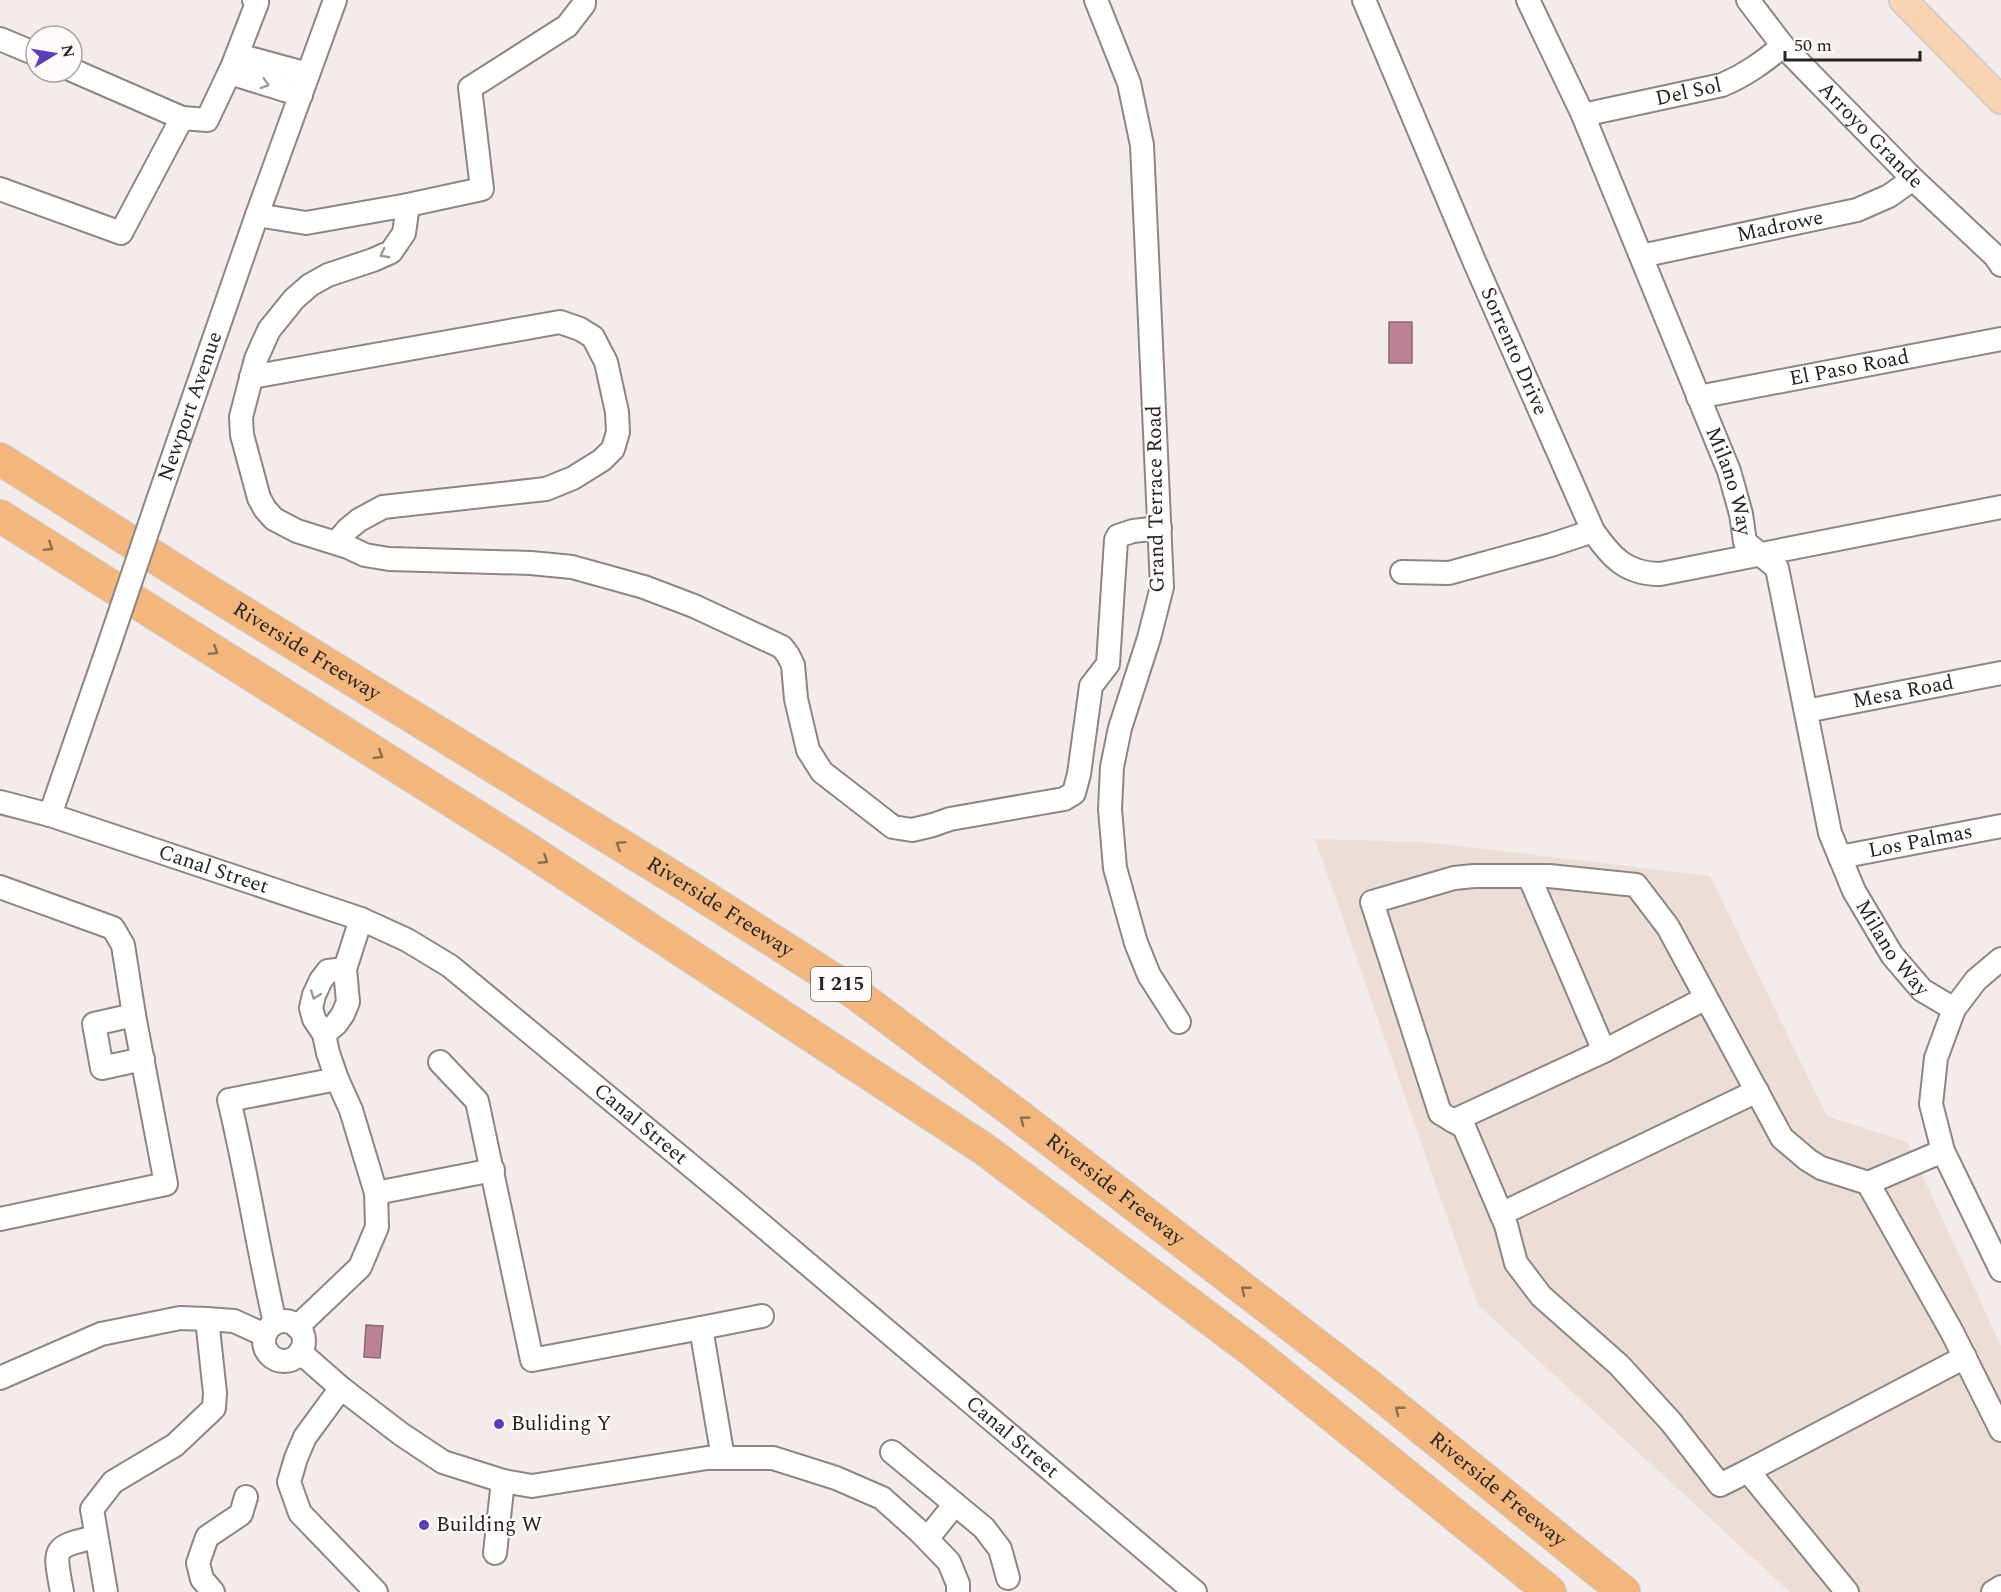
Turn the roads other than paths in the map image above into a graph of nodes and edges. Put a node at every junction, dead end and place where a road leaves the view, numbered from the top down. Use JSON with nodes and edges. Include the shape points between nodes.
{"nodes":[{"id":1,"x":254,"y":0,"type":"edge"},
{"id":2,"x":334,"y":0,"type":"edge"},
{"id":3,"x":585,"y":0,"type":"edge"},
{"id":4,"x":1096,"y":0,"type":"edge"},
{"id":5,"x":1364,"y":0,"type":"edge"},
{"id":6,"x":1528,"y":0,"type":"edge"},
{"id":7,"x":1748,"y":0,"type":"edge"},
{"id":8,"x":1903,"y":0,"type":"edge"},
{"id":9,"x":0,"y":39,"type":"edge"},
{"id":10,"x":1783,"y":46,"type":"junction"},
{"id":11,"x":24,"y":49,"type":"edge"},
{"id":12,"x":234,"y":64,"type":"junction"},
{"id":13,"x":84,"y":75,"type":"edge"},
{"id":14,"x":304,"y":84,"type":"junction"},
{"id":15,"x":2001,"y":100,"type":"edge"},
{"id":16,"x":1583,"y":115,"type":"junction"},
{"id":17,"x":182,"y":118,"type":"junction"},
{"id":18,"x":1913,"y":179,"type":"junction"},
{"id":19,"x":0,"y":189,"type":"edge"},
{"id":20,"x":408,"y":205,"type":"junction"},
{"id":21,"x":257,"y":215,"type":"junction"},
{"id":22,"x":1641,"y":256,"type":"junction"},
{"id":23,"x":2001,"y":265,"type":"edge"},
{"id":24,"x":2001,"y":339,"type":"edge"},
{"id":25,"x":251,"y":377,"type":"junction"},
{"id":26,"x":1698,"y":398,"type":"junction"},
{"id":27,"x":0,"y":459,"type":"edge"},
{"id":28,"x":2001,"y":507,"type":"edge"},
{"id":29,"x":0,"y":516,"type":"edge"},
{"id":30,"x":1160,"y":528,"type":"junction"},
{"id":31,"x":1593,"y":531,"type":"junction"},
{"id":32,"x":336,"y":543,"type":"junction"},
{"id":33,"x":1759,"y":554,"type":"junction"},
{"id":34,"x":1402,"y":572,"type":"dead end"},
{"id":35,"x":2001,"y":673,"type":"edge"},
{"id":36,"x":1806,"y":711,"type":"junction"},
{"id":37,"x":0,"y":802,"type":"edge"},
{"id":38,"x":50,"y":815,"type":"junction"},
{"id":39,"x":2001,"y":826,"type":"edge"},
{"id":40,"x":1840,"y":857,"type":"junction"},
{"id":41,"x":1529,"y":876,"type":"junction"},
{"id":42,"x":0,"y":887,"type":"edge"},
{"id":43,"x":361,"y":919,"type":"junction"},
{"id":44,"x":2001,"y":959,"type":"edge"},
{"id":45,"x":345,"y":969,"type":"junction"},
{"id":46,"x":1706,"y":998,"type":"junction"},
{"id":47,"x":1954,"y":1010,"type":"junction"},
{"id":48,"x":134,"y":1015,"type":"junction"},
{"id":49,"x":1179,"y":1022,"type":"dead end"},
{"id":50,"x":324,"y":1034,"type":"junction"},
{"id":51,"x":1604,"y":1052,"type":"junction"},
{"id":52,"x":143,"y":1059,"type":"junction"},
{"id":53,"x":440,"y":1062,"type":"dead end"},
{"id":54,"x":337,"y":1079,"type":"junction"},
{"id":55,"x":1757,"y":1091,"type":"junction"},
{"id":56,"x":1453,"y":1120,"type":"junction"},
{"id":57,"x":1943,"y":1151,"type":"junction"},
{"id":58,"x":493,"y":1170,"type":"junction"},
{"id":59,"x":1868,"y":1183,"type":"junction"},
{"id":60,"x":376,"y":1193,"type":"junction"},
{"id":61,"x":1501,"y":1214,"type":"junction"},
{"id":62,"x":0,"y":1219,"type":"edge"},
{"id":63,"x":2001,"y":1270,"type":"edge"},
{"id":64,"x":762,"y":1316,"type":"dead end"},
{"id":65,"x":207,"y":1319,"type":"junction"},
{"id":66,"x":279,"y":1328,"type":"junction"},
{"id":67,"x":701,"y":1328,"type":"junction"},
{"id":68,"x":300,"y":1352,"type":"junction"},
{"id":69,"x":1965,"y":1357,"type":"junction"},
{"id":70,"x":0,"y":1378,"type":"edge"},
{"id":71,"x":341,"y":1388,"type":"junction"},
{"id":72,"x":2001,"y":1430,"type":"edge"},
{"id":73,"x":892,"y":1452,"type":"dead end"},
{"id":74,"x":723,"y":1458,"type":"junction"},
{"id":75,"x":1748,"y":1471,"type":"junction"},
{"id":76,"x":503,"y":1481,"type":"junction"},
{"id":77,"x":246,"y":1497,"type":"dead end"},
{"id":78,"x":955,"y":1504,"type":"junction"},
{"id":79,"x":96,"y":1537,"type":"junction"},
{"id":80,"x":927,"y":1539,"type":"junction"},
{"id":81,"x":495,"y":1553,"type":"dead end"},
{"id":82,"x":1008,"y":1578,"type":"dead end"},
{"id":83,"x":2001,"y":1587,"type":"edge"},
{"id":84,"x":62,"y":1592,"type":"edge"},
{"id":85,"x":106,"y":1592,"type":"edge"},
{"id":86,"x":213,"y":1592,"type":"edge"},
{"id":87,"x":376,"y":1592,"type":"edge"},
{"id":88,"x":958,"y":1592,"type":"edge"},
{"id":89,"x":1195,"y":1592,"type":"edge"},
{"id":90,"x":1550,"y":1592,"type":"edge"},
{"id":91,"x":1624,"y":1592,"type":"edge"},
{"id":92,"x":1847,"y":1592,"type":"edge"},
{"id":93,"x":1993,"y":1592,"type":"edge"}],
"edges":[{"from":1,"to":12,"type":"street","via":[[257,3]]},
{"from":2,"to":14,"type":"street","name":"Newport Avenue"},
{"from":3,"to":20,"type":"street","via":[[567,26],[470,88],[482,189]]},
{"from":4,"to":30,"type":"street","name":"Grand Terrace Road","via":[[1129,83],[1142,145]]},
{"from":5,"to":31,"type":"street","name":"Sorrento Drive"},
{"from":6,"to":16,"type":"street","name":"Milano Way"},
{"from":7,"to":10,"type":"street","name":"Arroyo Grande"},
{"from":8,"to":15,"type":"main road"},
{"from":9,"to":11,"type":"street"},
{"from":10,"to":16,"type":"street","name":"Del Sol","via":[[1749,72],[1722,84]]},
{"from":10,"to":18,"type":"street","name":"Arroyo Grande"},
{"from":12,"to":14,"type":"street"},
{"from":12,"to":17,"type":"street","via":[[207,120]]},
{"from":13,"to":17,"type":"street"},
{"from":14,"to":21,"type":"street","name":"Newport Avenue"},
{"from":16,"to":22,"type":"street","name":"Milano Way"},
{"from":17,"to":19,"type":"street","via":[[121,233]]},
{"from":18,"to":22,"type":"street","name":"Madrowe","via":[[1889,196],[1857,210]]},
{"from":18,"to":23,"type":"street","name":"Arroyo Grande"},
{"from":20,"to":21,"type":"street","via":[[306,223]]},
{"from":20,"to":25,"type":"street","one_way":true,"via":[[404,233],[391,252],[328,275],[294,298],[269,330]]},
{"from":21,"to":38,"type":"street","name":"Newport Avenue","bridge":true},
{"from":22,"to":26,"type":"street","name":"Milano Way"},
{"from":24,"to":26,"type":"street","name":"El Paso Road"},
{"from":25,"to":32,"type":"street","via":[[241,417],[242,435],[264,509],[297,531]]},
{"from":25,"to":32,"type":"street","via":[[560,322],[593,337],[606,362],[618,432],[613,449],[602,460],[546,489],[383,507],[359,520]]},
{"from":26,"to":33,"type":"street","name":"Milano Way","via":[[1729,471],[1745,542]]},
{"from":91,"to":27,"type":"highway","name":"Riverside Freeway","number":"I 215","one_way":true,"via":[[1367,1384],[855,993]]},
{"from":28,"to":33,"type":"street","name":"Sorrento Drive"},
{"from":29,"to":90,"type":"highway","number":"I 215","one_way":true,"via":[[520,844],[984,1149],[1255,1353]]},
{"from":30,"to":32,"type":"street","via":[[1125,532],[1116,540],[1108,664],[1091,687],[1074,793],[1064,799],[950,819],[912,830],[893,827],[822,772],[808,750],[793,665],[782,647],[645,587],[572,567],[389,560]]},
{"from":30,"to":49,"type":"street","name":"Grand Terrace Road","via":[[1162,587],[1120,728],[1112,767],[1110,809],[1115,868],[1136,943],[1149,975]]},
{"from":31,"to":33,"type":"street","name":"Sorrento Drive","via":[[1622,564],[1642,574],[1660,574]]},
{"from":31,"to":34,"type":"street","via":[[1449,573]]},
{"from":33,"to":36,"type":"street","name":"Milano Way","via":[[1777,568]]},
{"from":35,"to":36,"type":"street","name":"Mesa Road"},
{"from":36,"to":40,"type":"street","name":"Milano Way","via":[[1830,833]]},
{"from":37,"to":38,"type":"street","name":"Canal Street"},
{"from":38,"to":43,"type":"street","name":"Canal Street"},
{"from":39,"to":40,"type":"street","name":"Los Palmas"},
{"from":40,"to":47,"type":"street","name":"Milano Way","via":[[1854,891],[1892,955],[1922,990]]},
{"from":41,"to":46,"type":"street","via":[[1636,885],[1668,927]]},
{"from":41,"to":51,"type":"street"},
{"from":41,"to":56,"type":"street","via":[[1454,878],[1372,903],[1440,1113]]},
{"from":42,"to":48,"type":"street","via":[[113,928],[123,945]]},
{"from":43,"to":45,"type":"street"},
{"from":43,"to":89,"type":"street","name":"Canal Street","via":[[450,966],[488,996]]},
{"from":44,"to":47,"type":"street","via":[[1976,980]]},
{"from":45,"to":50,"type":"street","via":[[348,1002],[336,1024]]},
{"from":45,"to":50,"type":"street","one_way":true,"via":[[328,971],[314,995],[311,1008]]},
{"from":46,"to":51,"type":"street"},
{"from":46,"to":55,"type":"street"},
{"from":47,"to":57,"type":"street","via":[[1936,1058],[1931,1104]]},
{"from":48,"to":52,"type":"street"},
{"from":48,"to":52,"type":"street","via":[[94,1024],[102,1068]]},
{"from":50,"to":54,"type":"street"},
{"from":51,"to":56,"type":"street"},
{"from":52,"to":62,"type":"street","via":[[166,1184]]},
{"from":53,"to":58,"type":"street","via":[[477,1101]]},
{"from":54,"to":60,"type":"street","via":[[351,1110]]},
{"from":54,"to":66,"type":"street","via":[[230,1100]]},
{"from":55,"to":59,"type":"street","via":[[1782,1138],[1808,1160]]},
{"from":55,"to":61,"type":"street"},
{"from":56,"to":61,"type":"street","via":[[1464,1127]]},
{"from":57,"to":59,"type":"street"},
{"from":57,"to":63,"type":"street"},
{"from":58,"to":60,"type":"street"},
{"from":58,"to":67,"type":"street","via":[[532,1360]]},
{"from":59,"to":69,"type":"street"},
{"from":60,"to":66,"type":"street","via":[[377,1227],[360,1267]]},
{"from":61,"to":75,"type":"street","via":[[1516,1263],[1540,1296],[1619,1365],[1671,1422],[1720,1485]]},
{"from":64,"to":67,"type":"street"},
{"from":65,"to":66,"type":"street"},
{"from":65,"to":70,"type":"street","via":[[180,1318],[101,1334]]},
{"from":65,"to":79,"type":"street","via":[[214,1408],[175,1445],[113,1482],[92,1509]]},
{"from":66,"to":68,"type":"street","via":[[304,1339]]},
{"from":66,"to":68,"type":"street","via":[[265,1347],[268,1353],[278,1360],[291,1360]]},
{"from":67,"to":74,"type":"street"},
{"from":68,"to":71,"type":"street"},
{"from":69,"to":72,"type":"street"},
{"from":69,"to":75,"type":"street"},
{"from":71,"to":76,"type":"street","via":[[443,1462]]},
{"from":71,"to":87,"type":"street","via":[[305,1437],[289,1482],[300,1513]]},
{"from":73,"to":78,"type":"street"},
{"from":74,"to":76,"type":"street","via":[[532,1486]]},
{"from":74,"to":80,"type":"street","via":[[773,1458],[836,1478],[882,1498]]},
{"from":75,"to":92,"type":"street"},
{"from":76,"to":81,"type":"street"},
{"from":77,"to":86,"type":"street","via":[[241,1514],[207,1537],[198,1563],[202,1579]]},
{"from":78,"to":80,"type":"street"},
{"from":78,"to":82,"type":"street","via":[[984,1528],[1000,1549]]},
{"from":79,"to":84,"type":"street","via":[[59,1549],[56,1559]]},
{"from":79,"to":85,"type":"street"},
{"from":80,"to":88,"type":"street","via":[[949,1562]]},
{"from":83,"to":93,"type":"street"}]}
